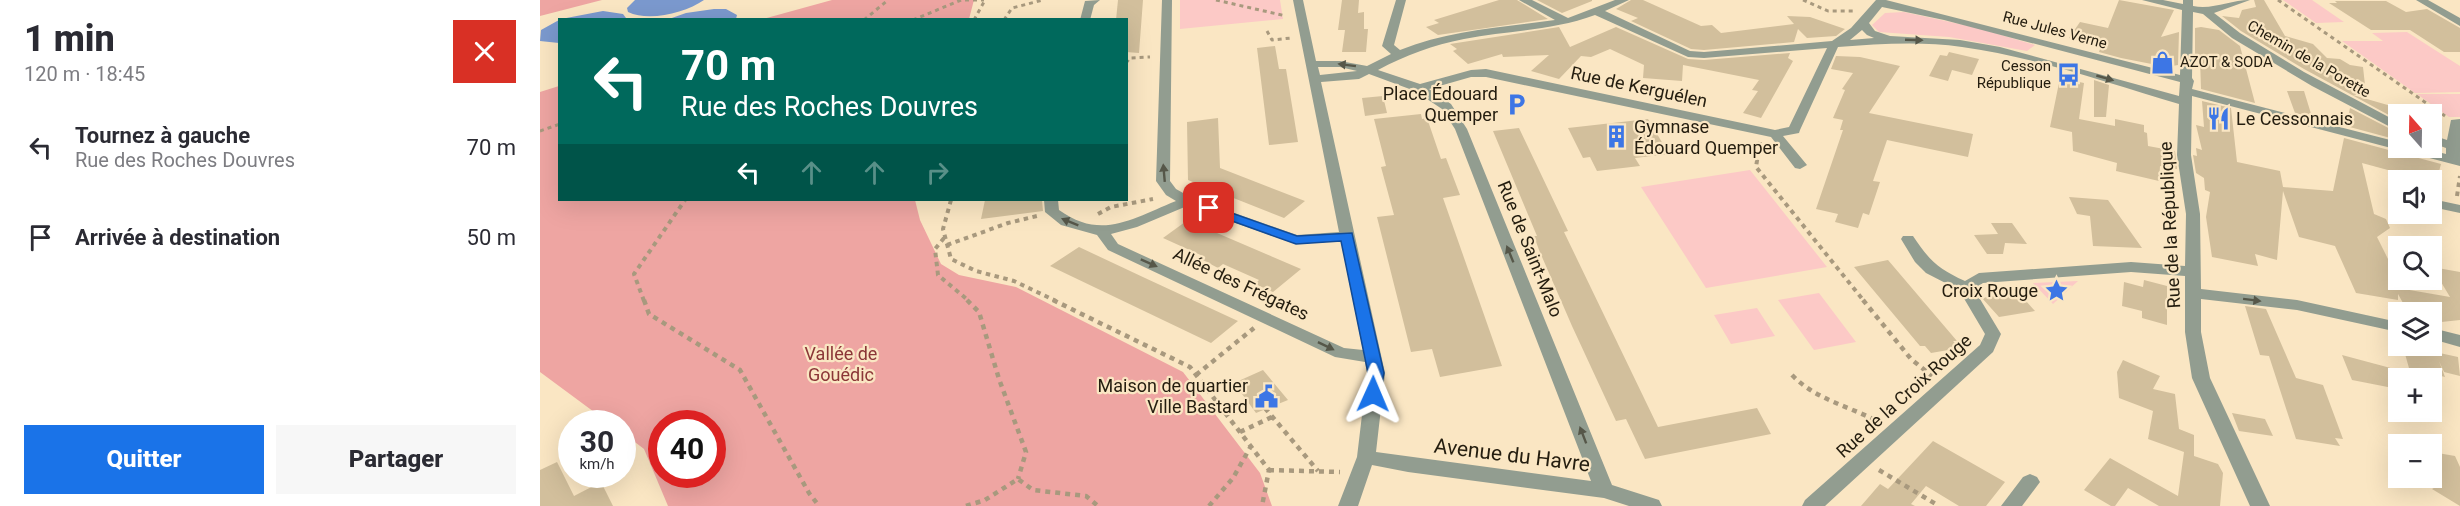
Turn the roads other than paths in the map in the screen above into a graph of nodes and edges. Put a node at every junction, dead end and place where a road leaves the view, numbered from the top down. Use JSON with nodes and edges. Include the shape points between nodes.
{"nodes":[{"id":1,"x":1095,"y":0,"type":"edge"},
{"id":2,"x":1167,"y":0,"type":"edge"},
{"id":3,"x":1298,"y":0,"type":"edge"},
{"id":4,"x":1401,"y":0,"type":"edge"},
{"id":5,"x":1524,"y":0,"type":"edge"},
{"id":6,"x":1624,"y":0,"type":"edge"},
{"id":7,"x":2147,"y":0,"type":"edge"},
{"id":8,"x":2245,"y":0,"type":"edge"},
{"id":9,"x":2421,"y":0,"type":"edge"},
{"id":10,"x":1880,"y":2,"type":"edge"},
{"id":11,"x":2188,"y":4,"type":"edge"},
{"id":12,"x":1596,"y":11,"type":"junction"},
{"id":13,"x":2207,"y":12,"type":"junction"},
{"id":14,"x":1085,"y":18,"type":"edge"},
{"id":15,"x":1567,"y":22,"type":"junction"},
{"id":16,"x":1862,"y":22,"type":"junction"},
{"id":17,"x":2460,"y":23,"type":"edge"},
{"id":18,"x":1889,"y":39,"type":"junction"},
{"id":19,"x":2045,"y":43,"type":"junction"},
{"id":20,"x":1831,"y":45,"type":"junction"},
{"id":21,"x":1399,"y":54,"type":"junction"},
{"id":22,"x":2032,"y":58,"type":"junction"},
{"id":23,"x":1311,"y":64,"type":"junction"},
{"id":24,"x":1368,"y":70,"type":"junction"},
{"id":25,"x":1314,"y":79,"type":"junction"},
{"id":26,"x":1419,"y":88,"type":"junction"},
{"id":27,"x":2187,"y":91,"type":"junction"},
{"id":28,"x":2388,"y":122,"type":"edge"},
{"id":29,"x":2457,"y":123,"type":"edge"},
{"id":30,"x":1768,"y":134,"type":"junction"},
{"id":31,"x":2388,"y":143,"type":"edge"},
{"id":32,"x":2442,"y":146,"type":"edge"},
{"id":33,"x":2455,"y":156,"type":"edge"},
{"id":34,"x":1800,"y":165,"type":"dead end"},
{"id":35,"x":1187,"y":201,"type":"junction"},
{"id":36,"x":2442,"y":205,"type":"edge"},
{"id":37,"x":1051,"y":206,"type":"edge"},
{"id":38,"x":2460,"y":209,"type":"edge"},
{"id":39,"x":1101,"y":232,"type":"junction"},
{"id":40,"x":1347,"y":236,"type":"junction"},
{"id":41,"x":1908,"y":239,"type":"dead end"},
{"id":42,"x":2194,"y":273,"type":"junction"},
{"id":43,"x":1966,"y":287,"type":"junction"},
{"id":44,"x":2194,"y":293,"type":"junction"},
{"id":45,"x":2388,"y":325,"type":"edge"},
{"id":46,"x":2442,"y":336,"type":"edge"},
{"id":47,"x":2460,"y":341,"type":"edge"},
{"id":48,"x":1372,"y":357,"type":"junction"},
{"id":49,"x":1363,"y":465,"type":"junction"},
{"id":50,"x":2030,"y":482,"type":"dead end"},
{"id":51,"x":1604,"y":489,"type":"junction"},
{"id":52,"x":1348,"y":506,"type":"edge"},
{"id":53,"x":1652,"y":506,"type":"edge"},
{"id":54,"x":1812,"y":506,"type":"edge"},
{"id":55,"x":2011,"y":506,"type":"edge"},
{"id":56,"x":2260,"y":506,"type":"edge"}],
"edges":[{"from":1,"to":14,"type":"street","via":[[1089,3]]},
{"from":35,"to":2,"type":"street","one_way":true,"via":[[1171,192],[1164,181]]},
{"from":3,"to":23,"type":"street"},
{"from":4,"to":21,"type":"street","via":[[1388,46]]},
{"from":5,"to":15,"type":"street"},
{"from":6,"to":12,"type":"street"},
{"from":7,"to":11,"type":"street"},
{"from":8,"to":13,"type":"street"},
{"from":9,"to":17,"type":"street"},
{"from":10,"to":16,"type":"street"},
{"from":10,"to":19,"type":"street","name":"Rue Jules Verne"},
{"from":11,"to":13,"type":"street"},
{"from":11,"to":27,"type":"street","name":"Rue de la République"},
{"from":12,"to":15,"type":"street"},
{"from":12,"to":20,"type":"street","name":"Rue Jules Verne","via":[[1688,54]]},
{"from":13,"to":28,"type":"street","name":"Chemin de la Porette","via":[[2222,27],[2304,78]]},
{"from":15,"to":21,"type":"street","via":[[1466,35]]},
{"from":16,"to":18,"type":"street","name":"Rue Jules Verne","via":[[1871,33]]},
{"from":16,"to":20,"type":"street","via":[[1846,39]]},
{"from":18,"to":20,"type":"street","name":"Rue Jules Verne"},
{"from":18,"to":22,"type":"street","name":"Rue Jules Verne","one_way":true,"via":[[1960,42]]},
{"from":19,"to":22,"type":"street"},
{"from":19,"to":27,"type":"street","name":"Rue Jules Verne"},
{"from":20,"to":30,"type":"street","via":[[1833,48],[1794,130]]},
{"from":21,"to":24,"type":"street"},
{"from":22,"to":27,"type":"street","name":"Rue Jules Verne","one_way":true},
{"from":24,"to":23,"type":"street","name":"Rue de Saint-Malo","one_way":true,"via":[[1340,64]]},
{"from":23,"to":25,"type":"street"},
{"from":24,"to":25,"type":"street","via":[[1359,75]]},
{"from":24,"to":26,"type":"street","name":"Rue de Saint-Malo"},
{"from":25,"to":40,"type":"street"},
{"from":26,"to":30,"type":"street","name":"Rue de Kerguélen","via":[[1485,73]]},
{"from":51,"to":26,"type":"street","name":"Rue de Saint-Malo","one_way":true,"via":[[1461,129],[1447,107]]},
{"from":27,"to":31,"type":"street"},
{"from":27,"to":42,"type":"street","name":"Rue de la République","via":[[2184,155],[2193,214]]},
{"from":29,"to":33,"type":"street"},
{"from":30,"to":34,"type":"street"},
{"from":32,"to":33,"type":"street"},
{"from":35,"to":39,"type":"street"},
{"from":35,"to":40,"type":"street","via":[[1296,240]]},
{"from":36,"to":38,"type":"street"},
{"from":39,"to":37,"type":"street","one_way":true,"via":[[1066,222]]},
{"from":39,"to":48,"type":"street","name":"Allée des Frégates","one_way":true,"via":[[1113,247],[1341,352]]},
{"from":40,"to":48,"type":"street"},
{"from":41,"to":43,"type":"street","via":[[1931,271]]},
{"from":42,"to":43,"type":"street","via":[[2131,267],[1979,278]]},
{"from":42,"to":44,"type":"street","name":"Rue de la République"},
{"from":43,"to":54,"type":"street","name":"Rue de la Croix Rouge","via":[[1993,334],[1987,348]]},
{"from":44,"to":45,"type":"street","one_way":true,"via":[[2297,305]]},
{"from":44,"to":56,"type":"street","name":"Rue de la République","via":[[2193,332],[2201,378]]},
{"from":46,"to":47,"type":"street"},
{"from":48,"to":49,"type":"street","via":[[1376,373]]},
{"from":49,"to":51,"type":"street","name":"Avenue du Havre","via":[[1408,465]]},
{"from":49,"to":52,"type":"street"},
{"from":50,"to":55,"type":"street"},
{"from":51,"to":53,"type":"street","name":"Avenue du Havre"}]}
